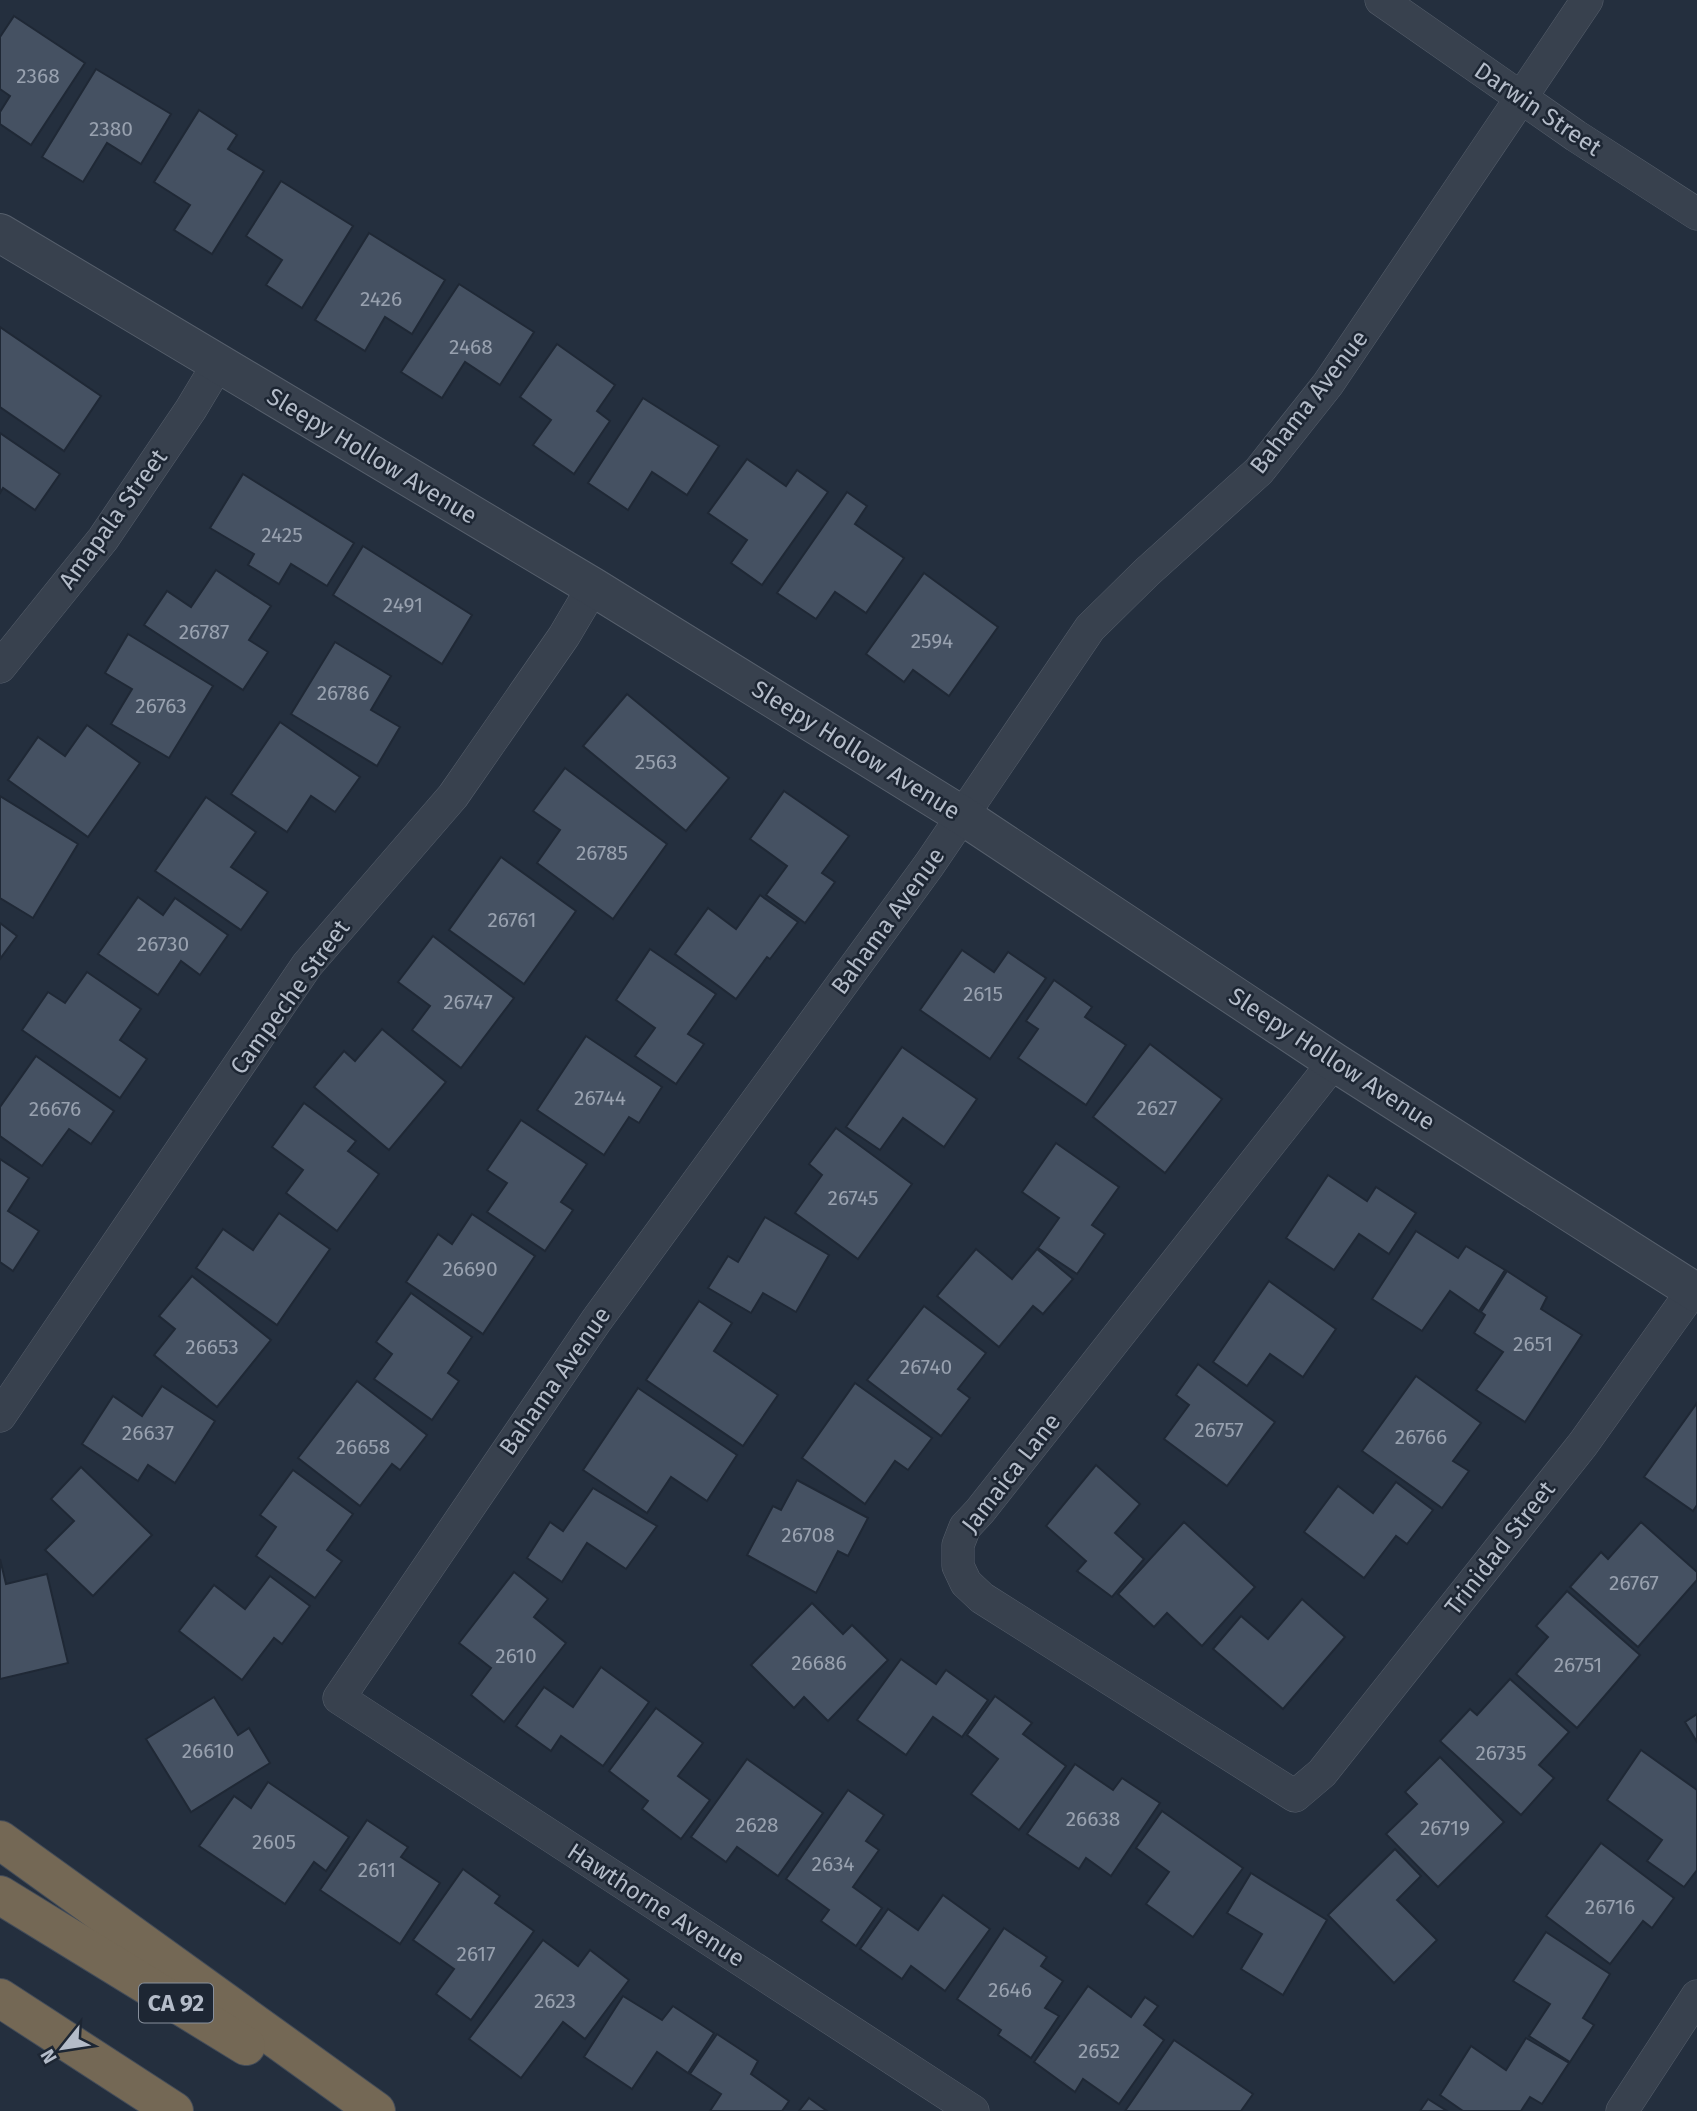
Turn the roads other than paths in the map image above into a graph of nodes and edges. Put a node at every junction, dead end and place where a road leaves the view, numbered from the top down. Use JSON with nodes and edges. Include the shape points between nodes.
{"nodes":[{"id":1,"x":1381,"y":0,"type":"edge"},
{"id":2,"x":1587,"y":0,"type":"edge"},
{"id":3,"x":1521,"y":98,"type":"junction"},
{"id":4,"x":1697,"y":214,"type":"edge"},
{"id":5,"x":0,"y":233,"type":"edge"},
{"id":6,"x":218,"y":365,"type":"junction"},
{"id":7,"x":593,"y":587,"type":"junction"},
{"id":8,"x":0,"y":667,"type":"edge"},
{"id":9,"x":963,"y":816,"type":"junction"},
{"id":10,"x":1334,"y":1062,"type":"junction"},
{"id":11,"x":1695,"y":1292,"type":"edge"},
{"id":12,"x":0,"y":1416,"type":"edge"},
{"id":13,"x":339,"y":1698,"type":"joint"},
{"id":14,"x":1295,"y":1796,"type":"joint"},
{"id":15,"x":0,"y":1840,"type":"edge"},
{"id":16,"x":0,"y":1895,"type":"edge"},
{"id":17,"x":1697,"y":1996,"type":"edge"},
{"id":18,"x":0,"y":1998,"type":"edge"},
{"id":19,"x":174,"y":2111,"type":"edge"},
{"id":20,"x":352,"y":2111,"type":"edge"},
{"id":21,"x":376,"y":2111,"type":"edge"},
{"id":22,"x":973,"y":2111,"type":"edge"},
{"id":23,"x":1622,"y":2111,"type":"edge"}],
"edges":[{"from":1,"to":3,"type":"street","name":"Darwin Street"},
{"from":2,"to":3,"type":"street","name":"Bahama Avenue"},
{"from":3,"to":4,"type":"street","name":"Darwin Street"},
{"from":3,"to":9,"type":"street","name":"Bahama Avenue","via":[[1320,395],[1259,471],[1090,628]]},
{"from":5,"to":6,"type":"street","name":"Sleepy Hollow Avenue"},
{"from":6,"to":7,"type":"street","name":"Sleepy Hollow Avenue"},
{"from":6,"to":8,"type":"street","name":"Amapala Street","via":[[103,539]]},
{"from":7,"to":9,"type":"street","name":"Sleepy Hollow Avenue"},
{"from":7,"to":12,"type":"street","name":"Campeche Street","via":[[453,796],[307,965]]},
{"from":9,"to":10,"type":"street","name":"Sleepy Hollow Avenue"},
{"from":9,"to":13,"type":"street","name":"Bahama Avenue","via":[[596,1321]]},
{"from":10,"to":11,"type":"street","name":"Sleepy Hollow Avenue"},
{"from":10,"to":14,"type":"street","name":"Jamaica Lane","via":[[965,1527],[958,1545],[958,1566],[965,1583],[982,1598]]},
{"from":11,"to":14,"type":"street","name":"Trinidad Street","via":[[1583,1444],[1322,1773]]},
{"from":13,"to":22,"type":"street","name":"Hawthorne Avenue"},
{"from":15,"to":21,"type":"highway"},
{"from":16,"to":20,"type":"highway","number":"CA 92"},
{"from":17,"to":23,"type":"street"},
{"from":18,"to":19,"type":"highway"}]}
